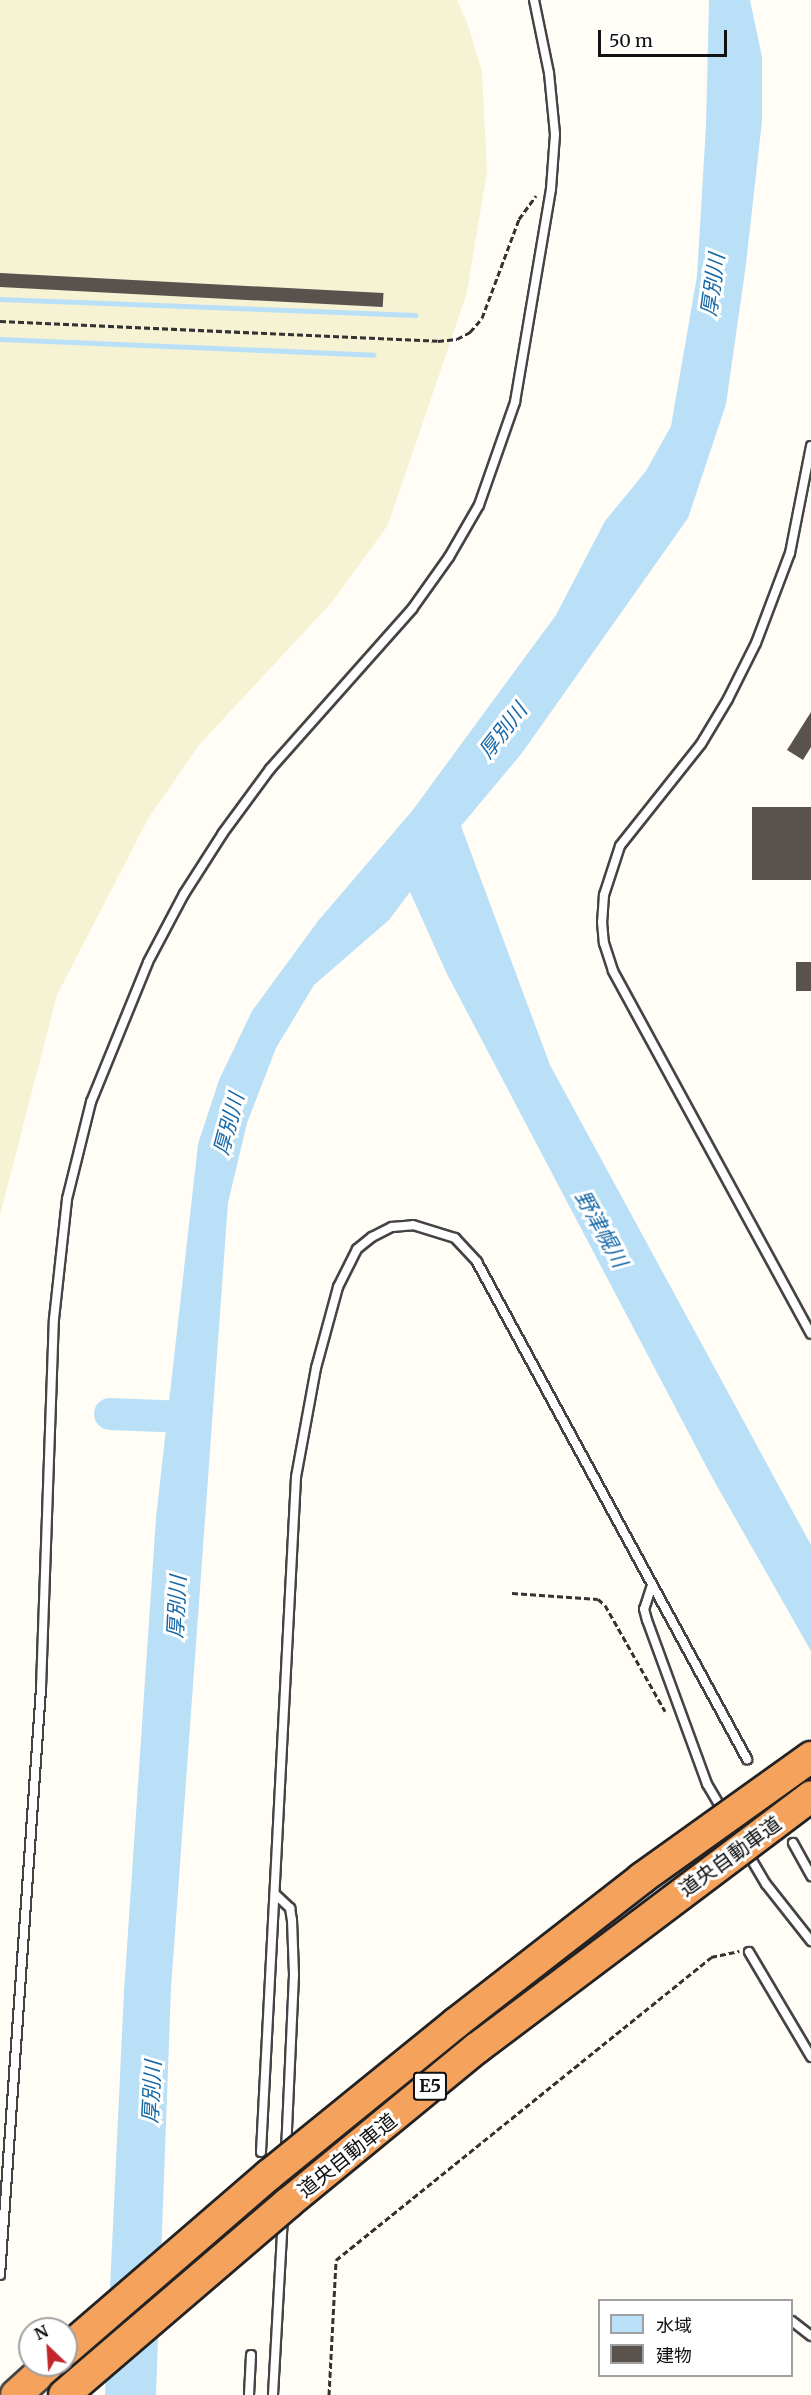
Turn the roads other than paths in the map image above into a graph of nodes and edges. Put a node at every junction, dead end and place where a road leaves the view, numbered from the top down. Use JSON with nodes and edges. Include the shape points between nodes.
{"nodes":[{"id":1,"x":534,"y":0,"type":"edge"},
{"id":2,"x":811,"y":446,"type":"edge"},
{"id":3,"x":811,"y":1334,"type":"edge"},
{"id":4,"x":651,"y":1585,"type":"junction"},
{"id":5,"x":811,"y":1757,"type":"edge"},
{"id":6,"x":747,"y":1760,"type":"dead end"},
{"id":7,"x":811,"y":1796,"type":"edge"},
{"id":8,"x":793,"y":1843,"type":"dead end"},
{"id":9,"x":811,"y":1876,"type":"edge"},
{"id":10,"x":275,"y":1894,"type":"junction"},
{"id":11,"x":811,"y":1941,"type":"edge"},
{"id":12,"x":748,"y":1952,"type":"road end"},
{"id":13,"x":811,"y":2057,"type":"edge"},
{"id":14,"x":261,"y":2152,"type":"dead end"},
{"id":15,"x":285,"y":2175,"type":"dead end"},
{"id":16,"x":6,"y":2177,"type":"junction"},
{"id":17,"x":0,"y":2187,"type":"edge"},
{"id":18,"x":285,"y":2187,"type":"dead end"},
{"id":19,"x":0,"y":2275,"type":"edge"},
{"id":20,"x":793,"y":2322,"type":"edge"},
{"id":21,"x":811,"y":2336,"type":"edge"},
{"id":22,"x":78,"y":2340,"type":"edge"},
{"id":23,"x":251,"y":2355,"type":"dead end"},
{"id":24,"x":36,"y":2377,"type":"edge"},
{"id":25,"x":16,"y":2395,"type":"edge"},
{"id":26,"x":64,"y":2395,"type":"edge"},
{"id":27,"x":249,"y":2395,"type":"edge"},
{"id":28,"x":273,"y":2395,"type":"edge"}],
"edges":[{"from":1,"to":16,"type":"lane","via":[[549,73],[555,134],[551,189],[515,402],[479,505],[412,609],[270,769],[184,894],[148,962],[91,1102],[67,1199],[54,1320],[41,1688]]},
{"from":2,"to":3,"type":"lane","via":[[790,553],[756,644],[701,744],[620,846],[604,895],[602,922],[613,971]]},
{"from":4,"to":6,"type":"lane"},
{"from":4,"to":10,"type":"lane","via":[[477,1262],[454,1238],[413,1225],[392,1227],[357,1249],[338,1287],[316,1368],[296,1477]]},
{"from":4,"to":11,"type":"lane","via":[[644,1609],[647,1620],[707,1784],[766,1884]]},
{"from":5,"to":22,"type":"highway","name":"道央自動車道","number":"E5","bridge":true,"via":[[642,1878],[456,2023],[269,2175]]},
{"from":7,"to":26,"type":"highway","name":"道央自動車道","number":"E5","bridge":true,"via":[[477,2048]]},
{"from":8,"to":9,"type":"lane"},
{"from":10,"to":14,"type":"lane"},
{"from":10,"to":15,"type":"lane","via":[[290,1908],[294,1975]]},
{"from":12,"to":13,"type":"lane"},
{"from":16,"to":17,"type":"lane"},
{"from":16,"to":19,"type":"lane"},
{"from":18,"to":28,"type":"lane"},
{"from":20,"to":21,"type":"lane"},
{"from":23,"to":27,"type":"lane"},
{"from":24,"to":25,"type":"highway"}]}
